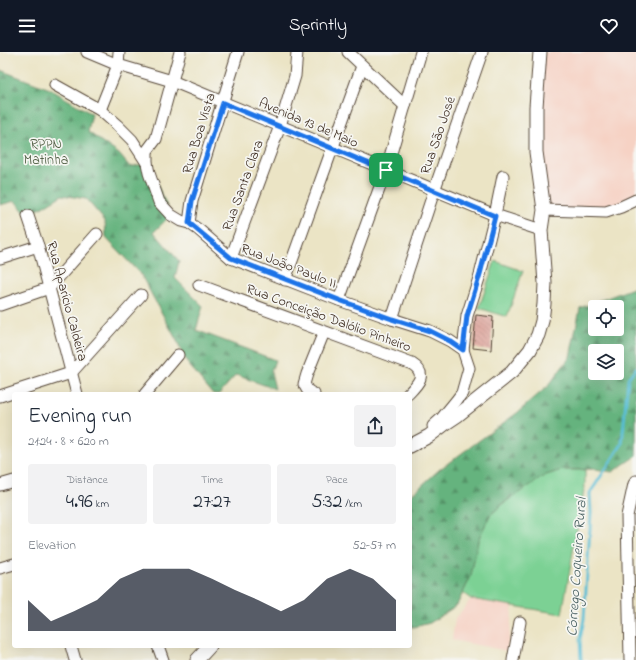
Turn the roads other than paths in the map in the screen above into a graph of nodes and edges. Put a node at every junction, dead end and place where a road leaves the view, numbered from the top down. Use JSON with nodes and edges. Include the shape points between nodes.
{"nodes":[{"id":1,"x":87,"y":52,"type":"edge"},
{"id":2,"x":119,"y":52,"type":"edge"},
{"id":3,"x":180,"y":52,"type":"edge"},
{"id":4,"x":238,"y":52,"type":"edge"},
{"id":5,"x":297,"y":52,"type":"edge"},
{"id":6,"x":348,"y":52,"type":"edge"},
{"id":7,"x":422,"y":52,"type":"edge"},
{"id":8,"x":482,"y":52,"type":"edge"},
{"id":9,"x":540,"y":52,"type":"edge"},
{"id":10,"x":118,"y":65,"type":"junction"},
{"id":11,"x":362,"y":66,"type":"junction"},
{"id":12,"x":172,"y":81,"type":"junction"},
{"id":13,"x":55,"y":85,"type":"dead end"},
{"id":14,"x":223,"y":103,"type":"junction"},
{"id":15,"x":404,"y":106,"type":"junction"},
{"id":16,"x":100,"y":110,"type":"junction"},
{"id":17,"x":280,"y":126,"type":"junction"},
{"id":18,"x":333,"y":149,"type":"junction"},
{"id":19,"x":147,"y":163,"type":"junction"},
{"id":20,"x":386,"y":170,"type":"junction"},
{"id":21,"x":503,"y":176,"type":"dead end"},
{"id":22,"x":434,"y":191,"type":"junction"},
{"id":23,"x":636,"y":200,"type":"edge"},
{"id":24,"x":544,"y":210,"type":"junction"},
{"id":25,"x":28,"y":216,"type":"dead end"},
{"id":26,"x":495,"y":216,"type":"junction"},
{"id":27,"x":189,"y":223,"type":"junction"},
{"id":28,"x":541,"y":230,"type":"junction"},
{"id":29,"x":97,"y":234,"type":"dead end"},
{"id":30,"x":38,"y":246,"type":"junction"},
{"id":31,"x":0,"y":258,"type":"edge"},
{"id":32,"x":231,"y":258,"type":"junction"},
{"id":33,"x":285,"y":280,"type":"junction"},
{"id":34,"x":199,"y":285,"type":"dead end"},
{"id":35,"x":49,"y":288,"type":"junction"},
{"id":36,"x":141,"y":295,"type":"dead end"},
{"id":37,"x":339,"y":300,"type":"junction"},
{"id":38,"x":0,"y":305,"type":"edge"},
{"id":39,"x":392,"y":319,"type":"junction"},
{"id":40,"x":324,"y":332,"type":"junction"},
{"id":41,"x":463,"y":350,"type":"junction"},
{"id":42,"x":178,"y":356,"type":"dead end"},
{"id":43,"x":71,"y":373,"type":"junction"},
{"id":44,"x":12,"y":392,"type":"edge"},
{"id":45,"x":12,"y":392,"type":"edge"},
{"id":46,"x":76,"y":392,"type":"edge"},
{"id":47,"x":147,"y":392,"type":"edge"},
{"id":48,"x":310,"y":392,"type":"edge"},
{"id":49,"x":410,"y":392,"type":"edge"},
{"id":50,"x":0,"y":396,"type":"edge"},
{"id":51,"x":412,"y":443,"type":"edge"},
{"id":52,"x":412,"y":444,"type":"edge"},
{"id":53,"x":12,"y":482,"type":"edge"},
{"id":54,"x":636,"y":482,"type":"edge"},
{"id":55,"x":0,"y":485,"type":"edge"},
{"id":56,"x":12,"y":565,"type":"edge"},
{"id":57,"x":0,"y":568,"type":"edge"},
{"id":58,"x":520,"y":622,"type":"dead end"},
{"id":59,"x":72,"y":648,"type":"edge"},
{"id":60,"x":159,"y":648,"type":"edge"},
{"id":61,"x":208,"y":648,"type":"edge"},
{"id":62,"x":75,"y":660,"type":"edge"},
{"id":63,"x":163,"y":660,"type":"edge"},
{"id":64,"x":197,"y":660,"type":"edge"},
{"id":65,"x":513,"y":660,"type":"edge"},
{"id":66,"x":630,"y":660,"type":"edge"}],
"edges":[{"from":1,"to":10,"type":"street","name":"Avenida 13 de Maio"},
{"from":2,"to":10,"type":"street"},
{"from":3,"to":12,"type":"street"},
{"from":4,"to":14,"type":"street","name":"Rua Boa Vista"},
{"from":5,"to":17,"type":"street","name":"Rua Santa Clara","via":[[295,76]]},
{"from":6,"to":11,"type":"street"},
{"from":7,"to":15,"type":"street"},
{"from":8,"to":22,"type":"street","name":"Rua São José"},
{"from":9,"to":24,"type":"street","via":[[536,146]]},
{"from":10,"to":12,"type":"street","name":"Avenida 13 de Maio"},
{"from":10,"to":16,"type":"street"},
{"from":11,"to":15,"type":"street"},
{"from":11,"to":18,"type":"street"},
{"from":12,"to":14,"type":"street","name":"Avenida 13 de Maio"},
{"from":12,"to":19,"type":"street","via":[[156,138],[147,151]]},
{"from":13,"to":16,"type":"street","name":"Rua João Paulo II"},
{"from":14,"to":17,"type":"street","name":"Avenida 13 de Maio"},
{"from":14,"to":27,"type":"street","name":"Rua Boa Vista","via":[[192,201]]},
{"from":15,"to":20,"type":"street"},
{"from":16,"to":19,"type":"street","name":"Rua João Paulo II","via":[[132,140]]},
{"from":17,"to":18,"type":"street","name":"Avenida 13 de Maio"},
{"from":17,"to":32,"type":"street","name":"Rua Santa Clara"},
{"from":18,"to":20,"type":"street","name":"Avenida 13 de Maio"},
{"from":18,"to":33,"type":"street"},
{"from":19,"to":27,"type":"street","name":"Rua João Paulo II","via":[[159,202],[171,215]]},
{"from":20,"to":22,"type":"street","name":"Avenida 13 de Maio"},
{"from":20,"to":37,"type":"street"},
{"from":21,"to":26,"type":"street"},
{"from":22,"to":26,"type":"street","name":"Avenida 13 de Maio"},
{"from":22,"to":39,"type":"street","name":"Rua São José"},
{"from":23,"to":24,"type":"street","via":[[606,212]]},
{"from":24,"to":28,"type":"street"},
{"from":25,"to":30,"type":"street","name":"Rua Aparício Caldeira"},
{"from":26,"to":28,"type":"street","name":"Avenida 13 de Maio"},
{"from":26,"to":41,"type":"street","via":[[467,316]]},
{"from":27,"to":32,"type":"street","name":"Rua João Paulo II"},
{"from":28,"to":52,"type":"street","via":[[544,304],[538,335],[530,350],[512,372],[473,404],[429,436]]},
{"from":29,"to":35,"type":"street"},
{"from":30,"to":31,"type":"street"},
{"from":30,"to":35,"type":"street","name":"Rua Aparício Caldeira"},
{"from":32,"to":33,"type":"street","name":"Rua João Paulo II"},
{"from":33,"to":37,"type":"street","name":"Rua João Paulo II"},
{"from":34,"to":40,"type":"street","name":"Rua Conceição Dalólio Pinheiro"},
{"from":35,"to":38,"type":"street"},
{"from":35,"to":43,"type":"street","name":"Rua Aparício Caldeira"},
{"from":36,"to":43,"type":"street"},
{"from":37,"to":39,"type":"street","name":"Rua João Paulo II"},
{"from":39,"to":41,"type":"street","name":"Rua João Paulo II","via":[[430,331]]},
{"from":40,"to":48,"type":"street","via":[[306,374],[304,384]]},
{"from":40,"to":49,"type":"street","name":"Rua Conceição Dalólio Pinheiro","via":[[418,368],[420,380]]},
{"from":41,"to":51,"type":"street","via":[[469,368],[462,393],[442,418]]},
{"from":42,"to":47,"type":"street"},
{"from":43,"to":45,"type":"street"},
{"from":43,"to":46,"type":"street","name":"Rua Aparício Caldeira"},
{"from":44,"to":50,"type":"street"},
{"from":53,"to":55,"type":"street"},
{"from":54,"to":66,"type":"street","via":[[627,516]]},
{"from":56,"to":57,"type":"street"},
{"from":58,"to":65,"type":"street"},
{"from":59,"to":62,"type":"street"},
{"from":60,"to":63,"type":"street"},
{"from":61,"to":64,"type":"street"}]}
